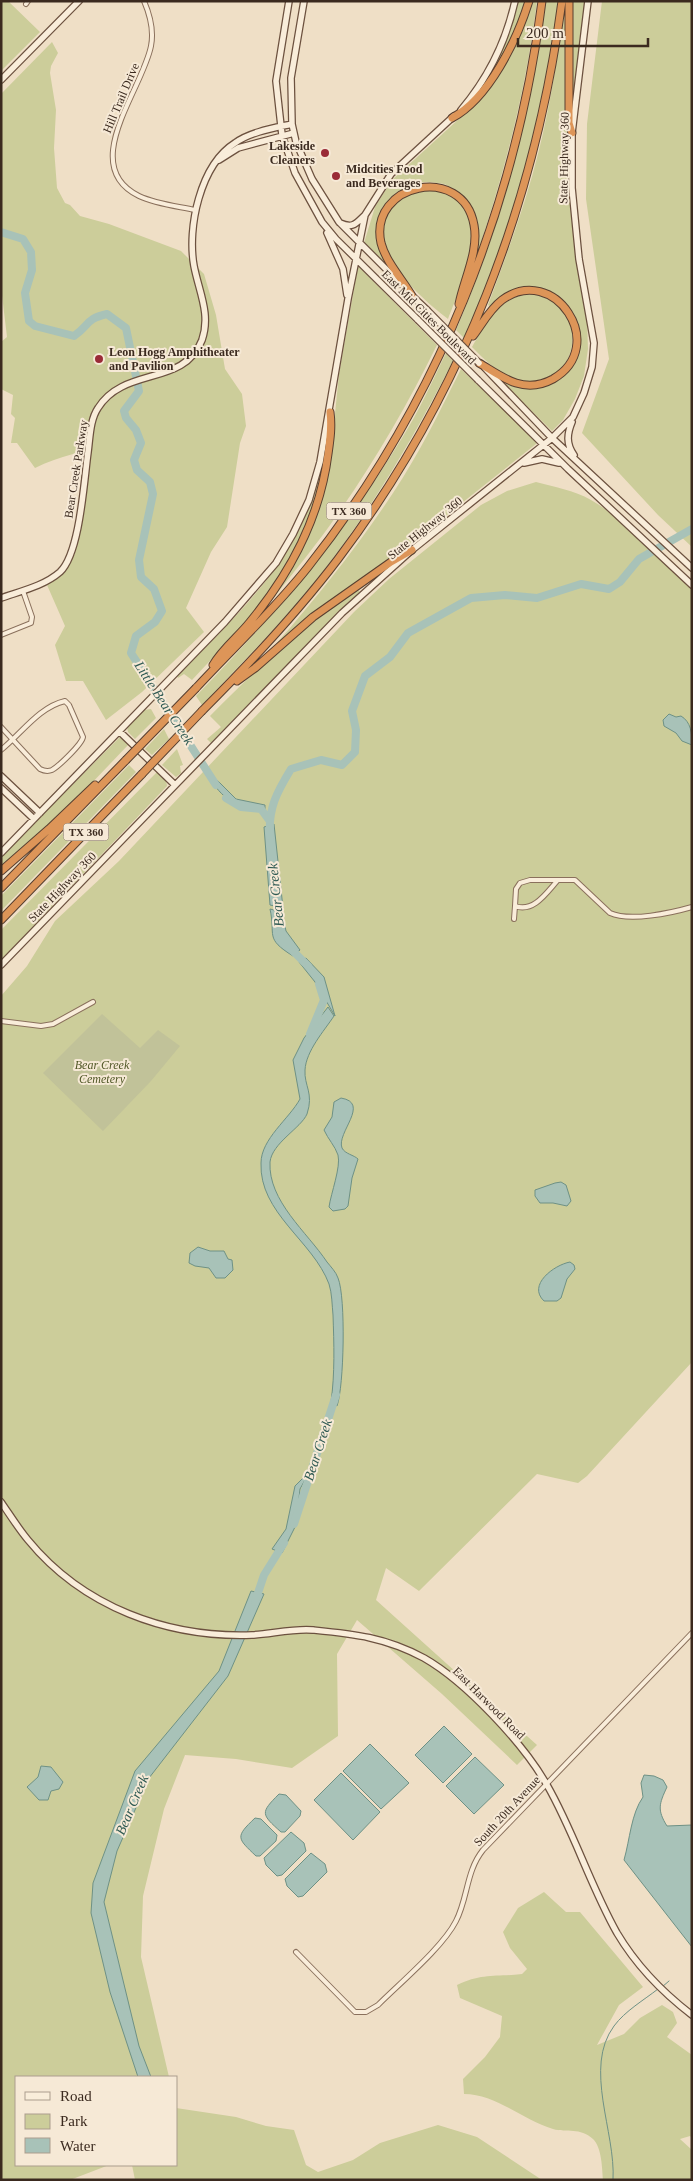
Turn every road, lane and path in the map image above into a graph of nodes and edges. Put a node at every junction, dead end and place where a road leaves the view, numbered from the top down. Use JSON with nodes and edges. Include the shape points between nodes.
{"nodes":[{"id":1,"x":79,"y":1,"type":"edge"},
{"id":2,"x":144,"y":1,"type":"edge"},
{"id":3,"x":289,"y":1,"type":"edge"},
{"id":4,"x":304,"y":1,"type":"edge"},
{"id":5,"x":515,"y":1,"type":"edge"},
{"id":6,"x":529,"y":1,"type":"edge"},
{"id":7,"x":542,"y":1,"type":"edge"},
{"id":8,"x":562,"y":1,"type":"edge"},
{"id":9,"x":569,"y":1,"type":"edge"},
{"id":10,"x":588,"y":1,"type":"edge"},
{"id":11,"x":1,"y":80,"type":"edge"},
{"id":12,"x":452,"y":118,"type":"junction"},
{"id":13,"x":292,"y":124,"type":"junction"},
{"id":14,"x":280,"y":127,"type":"junction"},
{"id":15,"x":294,"y":133,"type":"junction"},
{"id":16,"x":572,"y":133,"type":"junction"},
{"id":17,"x":282,"y":135,"type":"junction"},
{"id":18,"x":219,"y":160,"type":"junction"},
{"id":19,"x":195,"y":210,"type":"junction"},
{"id":20,"x":366,"y":215,"type":"junction"},
{"id":21,"x":322,"y":222,"type":"junction"},
{"id":22,"x":338,"y":222,"type":"junction"},
{"id":23,"x":359,"y":243,"type":"junction"},
{"id":24,"x":356,"y":259,"type":"junction"},
{"id":25,"x":412,"y":296,"type":"junction"},
{"id":26,"x":348,"y":299,"type":"junction"},
{"id":27,"x":454,"y":323,"type":"junction"},
{"id":28,"x":466,"y":344,"type":"junction"},
{"id":29,"x":480,"y":363,"type":"junction"},
{"id":30,"x":330,"y":412,"type":"junction"},
{"id":31,"x":573,"y":417,"type":"junction"},
{"id":32,"x":552,"y":438,"type":"junction"},
{"id":33,"x":544,"y":445,"type":"junction"},
{"id":34,"x":522,"y":463,"type":"junction"},
{"id":35,"x":568,"y":469,"type":"junction"},
{"id":36,"x":590,"y":474,"type":"junction"},
{"id":37,"x":412,"y":550,"type":"junction"},
{"id":38,"x":692,"y":568,"type":"edge"},
{"id":39,"x":692,"y":585,"type":"edge"},
{"id":40,"x":22,"y":591,"type":"junction"},
{"id":41,"x":1,"y":598,"type":"edge"},
{"id":42,"x":1,"y":635,"type":"edge"},
{"id":43,"x":209,"y":674,"type":"junction"},
{"id":44,"x":226,"y":688,"type":"junction"},
{"id":45,"x":1,"y":727,"type":"edge"},
{"id":46,"x":120,"y":732,"type":"junction"},
{"id":47,"x":12,"y":741,"type":"junction"},
{"id":48,"x":1,"y":750,"type":"edge"},
{"id":49,"x":1,"y":776,"type":"edge"},
{"id":50,"x":110,"y":776,"type":"junction"},
{"id":51,"x":175,"y":785,"type":"junction"},
{"id":52,"x":1,"y":788,"type":"edge"},
{"id":53,"x":40,"y":812,"type":"junction"},
{"id":54,"x":34,"y":819,"type":"junction"},
{"id":55,"x":1,"y":853,"type":"edge"},
{"id":56,"x":1,"y":871,"type":"edge"},
{"id":57,"x":558,"y":880,"type":"junction"},
{"id":58,"x":1,"y":888,"type":"edge"},
{"id":59,"x":515,"y":906,"type":"junction"},
{"id":60,"x":692,"y":908,"type":"edge"},
{"id":61,"x":514,"y":919,"type":"dead end"},
{"id":62,"x":1,"y":920,"type":"edge"},
{"id":63,"x":1,"y":965,"type":"edge"},
{"id":64,"x":93,"y":1002,"type":"dead end"},
{"id":65,"x":1,"y":1021,"type":"edge"},
{"id":66,"x":1,"y":1502,"type":"edge"},
{"id":67,"x":692,"y":1633,"type":"edge"},
{"id":68,"x":546,"y":1784,"type":"junction"},
{"id":69,"x":296,"y":1952,"type":"dead end"},
{"id":70,"x":692,"y":2015,"type":"edge"}],
"edges":[{"from":1,"to":11,"type":"main road"},
{"from":2,"to":19,"type":"street","name":"Hill Trail Drive","via":[[151,27],[151,45],[145,67],[114,137],[115,168],[124,185],[139,196]]},
{"from":3,"to":14,"type":"main road","name":"East Mid Cities Boulevard","via":[[276,81]]},
{"from":4,"to":13,"type":"main road","name":"East Mid Cities Boulevard","via":[[291,78]]},
{"from":5,"to":12,"type":"main road","via":[[503,44],[493,63],[471,98]]},
{"from":6,"to":12,"type":"highway","via":[[500,66],[463,112]]},
{"from":7,"to":27,"type":"highway","number":"TX 360","via":[[525,106],[508,174],[490,233]]},
{"from":8,"to":28,"type":"highway","number":"TX 360","via":[[546,97],[523,190],[504,249]]},
{"from":9,"to":16,"type":"highway","via":[[569,123]]},
{"from":10,"to":16,"type":"main road","name":"State Highway 360"},
{"from":12,"to":20,"type":"main road","via":[[391,174]]},
{"from":13,"to":14,"type":"main road","name":"Bear Creek Parkway"},
{"from":13,"to":15,"type":"main road","name":"East Mid Cities Boulevard"},
{"from":14,"to":17,"type":"main road","name":"East Mid Cities Boulevard"},
{"from":14,"to":18,"type":"main road","name":"Bear Creek Parkway","via":[[235,142]]},
{"from":15,"to":17,"type":"main road","name":"Bear Creek Parkway"},
{"from":15,"to":22,"type":"main road","name":"East Mid Cities Boulevard","via":[[312,179]]},
{"from":16,"to":31,"type":"main road","name":"State Highway 360","via":[[573,212],[594,343],[592,367]]},
{"from":17,"to":18,"type":"main road","name":"Bear Creek Parkway","via":[[238,148]]},
{"from":17,"to":21,"type":"main road","name":"East Mid Cities Boulevard","via":[[295,173]]},
{"from":18,"to":19,"type":"main road","name":"Bear Creek Parkway","via":[[210,171]]},
{"from":19,"to":40,"type":"main road","name":"Bear Creek Parkway","via":[[192,254],[205,306],[200,346],[173,370],[130,381],[107,396],[94,415],[73,551],[59,572]]},
{"from":20,"to":22,"type":"main road","via":[[353,226]]},
{"from":20,"to":23,"type":"main road"},
{"from":21,"to":24,"type":"main road","name":"East Mid Cities Boulevard"},
{"from":21,"to":26,"type":"main road","via":[[343,269]]},
{"from":22,"to":23,"type":"main road","name":"East Mid Cities Boulevard"},
{"from":23,"to":24,"type":"main road"},
{"from":23,"to":25,"type":"main road","name":"East Mid Cities Boulevard"},
{"from":24,"to":26,"type":"main road"},
{"from":24,"to":33,"type":"main road","name":"East Mid Cities Boulevard","bridge":true},
{"from":25,"to":27,"type":"highway","via":[[384,252],[380,232],[382,221],[401,194],[422,187],[443,189],[460,199],[474,226],[474,246]]},
{"from":25,"to":29,"type":"main road","name":"East Mid Cities Boulevard","bridge":true},
{"from":26,"to":30,"type":"main road"},
{"from":27,"to":43,"type":"highway","number":"TX 360","via":[[401,429],[346,515],[278,603]]},
{"from":28,"to":29,"type":"highway","via":[[498,304],[523,292],[545,294],[556,299],[572,316],[577,337],[574,353],[567,367],[550,380],[534,385],[516,384]]},
{"from":28,"to":44,"type":"highway","number":"TX 360","via":[[412,447],[366,520],[298,609]]},
{"from":29,"to":32,"type":"main road","name":"East Mid Cities Boulevard"},
{"from":30,"to":43,"type":"highway","via":[[332,424],[322,489],[308,532],[271,594],[214,663]]},
{"from":30,"to":46,"type":"main road","via":[[316,478],[301,518],[284,550],[241,605]]},
{"from":31,"to":32,"type":"main road","name":"State Highway 360"},
{"from":31,"to":36,"type":"main road","via":[[568,430],[568,447]]},
{"from":32,"to":33,"type":"main road","name":"State Highway 360"},
{"from":32,"to":36,"type":"main road","name":"East Mid Cities Boulevard"},
{"from":33,"to":34,"type":"main road","name":"State Highway 360"},
{"from":33,"to":35,"type":"main road","name":"East Mid Cities Boulevard"},
{"from":34,"to":35,"type":"main road","via":[[549,459]]},
{"from":34,"to":37,"type":"main road","name":"State Highway 360"},
{"from":35,"to":39,"type":"main road","name":"East Mid Cities Boulevard"},
{"from":36,"to":38,"type":"main road","name":"East Mid Cities Boulevard"},
{"from":37,"to":44,"type":"highway","via":[[313,618],[255,668]]},
{"from":37,"to":51,"type":"main road","name":"State Highway 360","via":[[342,614]]},
{"from":40,"to":41,"type":"main road","name":"Bear Creek Parkway"},
{"from":40,"to":42,"type":"street","via":[[32,617],[31,623]]},
{"from":43,"to":50,"type":"highway","number":"TX 360","bridge":true},
{"from":44,"to":62,"type":"highway","number":"TX 360","bridge":true},
{"from":45,"to":47,"type":"street"},
{"from":46,"to":51,"type":"main road"},
{"from":46,"to":53,"type":"main road"},
{"from":47,"to":47,"type":"street","via":[[46,772],[83,741],[65,701],[39,714]]},
{"from":47,"to":48,"type":"street"},
{"from":49,"to":53,"type":"main road"},
{"from":50,"to":56,"type":"highway","via":[[95,785]]},
{"from":50,"to":58,"type":"highway","number":"TX 360"},
{"from":51,"to":63,"type":"main road","name":"State Highway 360"},
{"from":52,"to":54,"type":"main road"},
{"from":53,"to":54,"type":"main road"},
{"from":54,"to":55,"type":"main road"},
{"from":57,"to":59,"type":"street","via":[[534,905]]},
{"from":57,"to":59,"type":"street","via":[[520,883],[516,889]]},
{"from":57,"to":60,"type":"street","via":[[575,880],[616,916],[653,915]]},
{"from":59,"to":61,"type":"street"},
{"from":64,"to":65,"type":"street","via":[[53,1024],[41,1026]]},
{"from":66,"to":68,"type":"main road","name":"East Harwood Road","via":[[28,1541],[55,1568],[81,1589],[130,1615],[163,1626],[214,1634],[314,1630],[363,1635],[424,1658],[490,1715]]},
{"from":67,"to":68,"type":"street","name":"South 20th Avenue"},
{"from":68,"to":69,"type":"street","name":"South 20th Avenue","via":[[477,1857],[452,1929],[374,2008],[355,2012]]},
{"from":68,"to":70,"type":"main road","name":"East Harwood Road","via":[[617,1933],[666,1994]]}]}
